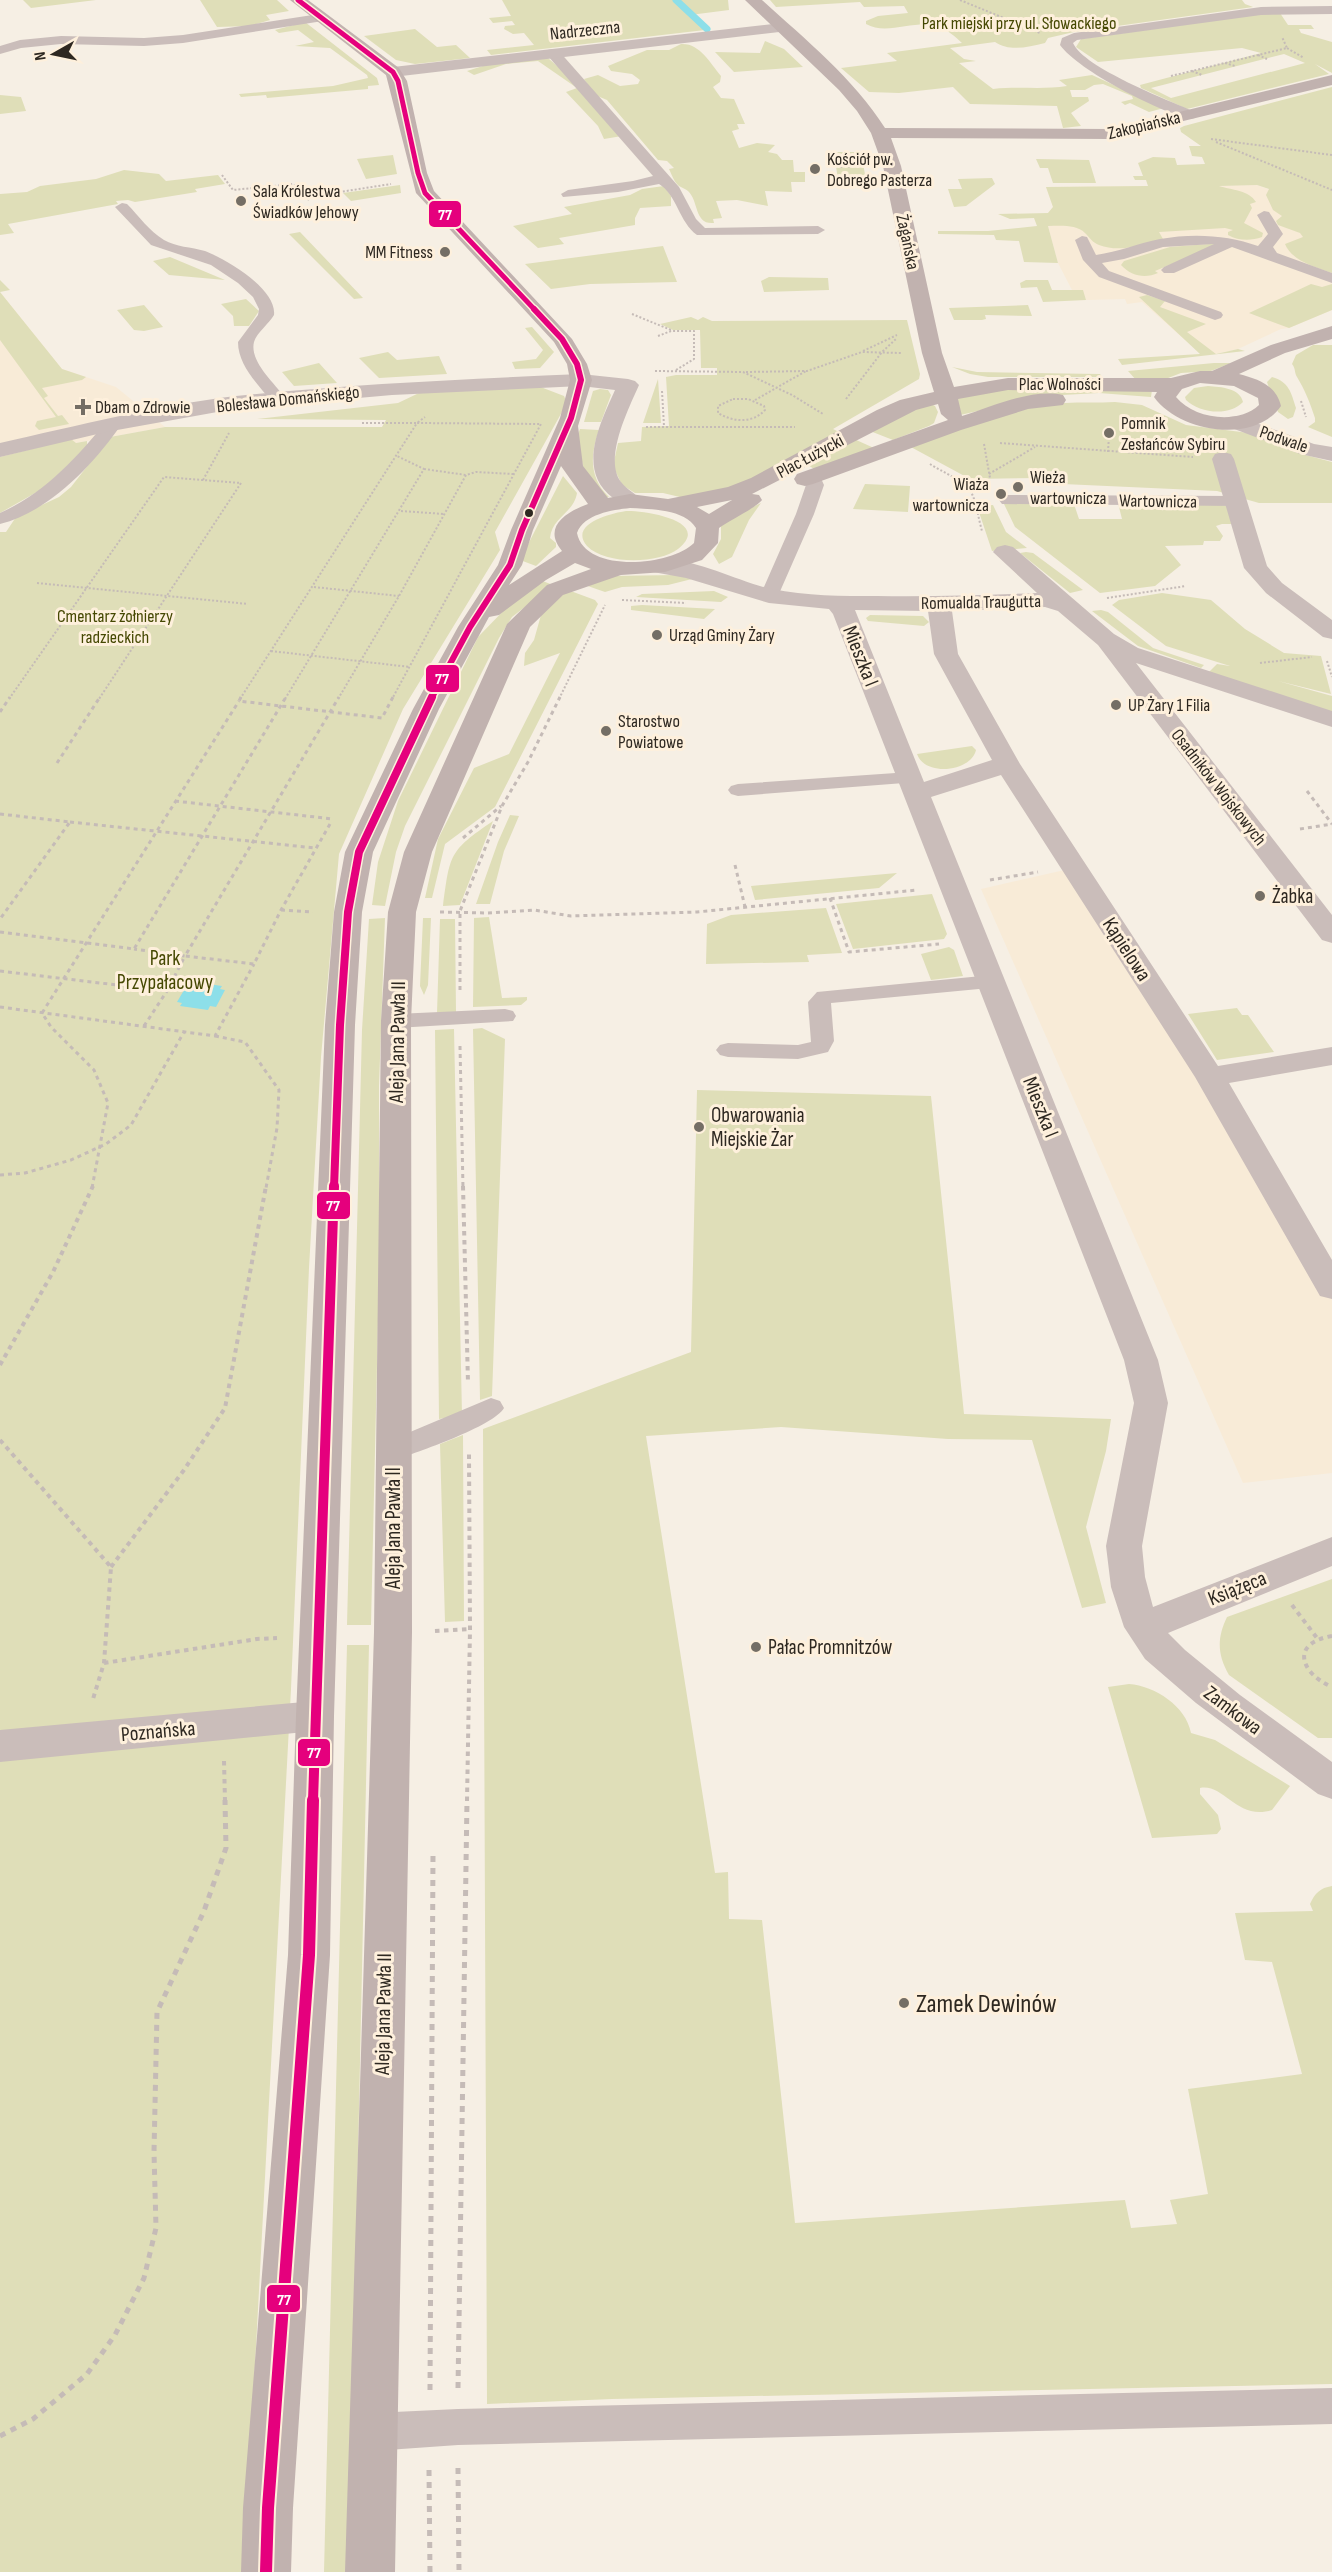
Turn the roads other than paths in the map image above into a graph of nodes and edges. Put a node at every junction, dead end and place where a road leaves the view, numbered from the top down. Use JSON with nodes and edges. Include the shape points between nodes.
{"nodes":[{"id":1,"x":298,"y":0,"type":"edge"},
{"id":2,"x":753,"y":0,"type":"edge"},
{"id":3,"x":1332,"y":10,"type":"edge"},
{"id":4,"x":319,"y":18,"type":"junction"},
{"id":5,"x":782,"y":28,"type":"junction"},
{"id":6,"x":0,"y":50,"type":"edge"},
{"id":7,"x":553,"y":53,"type":"junction"},
{"id":8,"x":394,"y":75,"type":"junction"},
{"id":9,"x":1332,"y":80,"type":"edge"},
{"id":10,"x":1190,"y":115,"type":"junction"},
{"id":11,"x":880,"y":133,"type":"junction"},
{"id":12,"x":661,"y":179,"type":"junction"},
{"id":13,"x":571,"y":198,"type":"dead end"},
{"id":14,"x":122,"y":207,"type":"dead end"},
{"id":15,"x":1264,"y":215,"type":"dead end"},
{"id":16,"x":818,"y":230,"type":"dead end"},
{"id":17,"x":1082,"y":240,"type":"dead end"},
{"id":18,"x":1232,"y":242,"type":"junction"},
{"id":19,"x":1271,"y":255,"type":"junction"},
{"id":20,"x":1091,"y":261,"type":"junction"},
{"id":21,"x":1170,"y":270,"type":"dead end"},
{"id":22,"x":1332,"y":278,"type":"edge"},
{"id":23,"x":1215,"y":315,"type":"dead end"},
{"id":24,"x":1332,"y":332,"type":"edge"},
{"id":25,"x":1306,"y":342,"type":"junction"},
{"id":26,"x":936,"y":364,"type":"junction"},
{"id":27,"x":1216,"y":377,"type":"junction"},
{"id":28,"x":581,"y":380,"type":"junction"},
{"id":29,"x":1008,"y":384,"type":"junction"},
{"id":30,"x":1175,"y":384,"type":"junction"},
{"id":31,"x":1256,"y":387,"type":"junction"},
{"id":32,"x":945,"y":395,"type":"junction"},
{"id":33,"x":278,"y":399,"type":"junction"},
{"id":34,"x":1169,"y":405,"type":"junction"},
{"id":35,"x":1267,"y":411,"type":"junction"},
{"id":36,"x":1237,"y":422,"type":"junction"},
{"id":37,"x":112,"y":425,"type":"junction"},
{"id":38,"x":568,"y":425,"type":"junction"},
{"id":39,"x":954,"y":425,"type":"junction"},
{"id":40,"x":1332,"y":448,"type":"edge"},
{"id":41,"x":0,"y":450,"type":"edge"},
{"id":42,"x":1332,"y":454,"type":"edge"},
{"id":43,"x":1223,"y":459,"type":"road end"},
{"id":44,"x":812,"y":476,"type":"junction"},
{"id":45,"x":630,"y":501,"type":"junction"},
{"id":46,"x":1008,"y":501,"type":"dead end"},
{"id":47,"x":1236,"y":501,"type":"junction"},
{"id":48,"x":670,"y":505,"type":"junction"},
{"id":49,"x":601,"y":506,"type":"junction"},
{"id":50,"x":0,"y":519,"type":"edge"},
{"id":51,"x":706,"y":526,"type":"junction"},
{"id":52,"x":699,"y":552,"type":"junction"},
{"id":53,"x":1005,"y":552,"type":"road end"},
{"id":54,"x":576,"y":553,"type":"junction"},
{"id":55,"x":661,"y":567,"type":"junction"},
{"id":56,"x":714,"y":578,"type":"junction"},
{"id":57,"x":615,"y":589,"type":"junction"},
{"id":58,"x":769,"y":596,"type":"junction"},
{"id":59,"x":836,"y":603,"type":"junction"},
{"id":60,"x":939,"y":604,"type":"junction"},
{"id":61,"x":1066,"y":606,"type":"junction"},
{"id":62,"x":470,"y":627,"type":"junction"},
{"id":63,"x":1332,"y":632,"type":"edge"},
{"id":64,"x":1105,"y":639,"type":"junction"},
{"id":65,"x":1332,"y":719,"type":"edge"},
{"id":66,"x":1007,"y":764,"type":"junction"},
{"id":67,"x":913,"y":784,"type":"junction"},
{"id":68,"x":738,"y":790,"type":"dead end"},
{"id":69,"x":1332,"y":934,"type":"edge"},
{"id":70,"x":992,"y":982,"type":"junction"},
{"id":71,"x":506,"y":1016,"type":"dead end"},
{"id":72,"x":396,"y":1021,"type":"junction"},
{"id":73,"x":728,"y":1050,"type":"dead end"},
{"id":74,"x":1332,"y":1056,"type":"edge"},
{"id":75,"x":1210,"y":1077,"type":"junction"},
{"id":76,"x":1332,"y":1288,"type":"edge"},
{"id":77,"x":480,"y":1414,"type":"road end"},
{"id":78,"x":394,"y":1450,"type":"junction"},
{"id":79,"x":1332,"y":1551,"type":"edge"},
{"id":80,"x":1143,"y":1627,"type":"junction"},
{"id":81,"x":315,"y":1716,"type":"junction"},
{"id":82,"x":0,"y":1746,"type":"edge"},
{"id":83,"x":1332,"y":1783,"type":"edge"},
{"id":84,"x":1332,"y":2406,"type":"edge"},
{"id":85,"x":373,"y":2432,"type":"junction"},
{"id":86,"x":266,"y":2572,"type":"edge"},
{"id":87,"x":370,"y":2572,"type":"edge"}],
"edges":[{"from":1,"to":4,"type":"street"},
{"from":2,"to":5,"type":"street","name":"Żagańska"},
{"from":3,"to":10,"type":"lane","via":[[1267,10],[1067,41],[1071,51],[1103,74]]},
{"from":4,"to":6,"type":"lane","via":[[166,41],[81,39],[27,43]]},
{"from":4,"to":8,"type":"street"},
{"from":5,"to":7,"type":"street","name":"Nadrzeczna"},
{"from":5,"to":11,"type":"street","name":"Żagańska","via":[[851,92]]},
{"from":7,"to":8,"type":"street","name":"Nadrzeczna","via":[[495,60],[454,71]]},
{"from":7,"to":12,"type":"lane","via":[[661,174]]},
{"from":8,"to":28,"type":"street","via":[[425,193],[562,339],[577,364]]},
{"from":9,"to":10,"type":"street","name":"Zakopiańska"},
{"from":10,"to":11,"type":"street","name":"Zakopiańska","via":[[1109,135]]},
{"from":11,"to":26,"type":"street","name":"Żagańska","via":[[892,166]]},
{"from":12,"to":13,"type":"lane","via":[[620,194]]},
{"from":12,"to":16,"type":"lane","via":[[672,184],[694,226],[702,232]]},
{"from":14,"to":33,"type":"lane","via":[[157,242],[217,263],[263,300],[266,315],[247,339],[246,347],[253,365]]},
{"from":15,"to":19,"type":"lane","via":[[1276,234],[1265,247]]},
{"from":17,"to":20,"type":"lane"},
{"from":18,"to":19,"type":"lane"},
{"from":18,"to":20,"type":"lane","via":[[1162,243]]},
{"from":18,"to":21,"type":"lane"},
{"from":19,"to":22,"type":"lane"},
{"from":20,"to":23,"type":"lane","via":[[1104,274]]},
{"from":24,"to":25,"type":"street"},
{"from":25,"to":27,"type":"street","via":[[1278,349]]},
{"from":25,"to":31,"type":"street","via":[[1270,369]]},
{"from":26,"to":29,"type":"street","via":[[958,374]]},
{"from":26,"to":32,"type":"street","name":"Żagańska"},
{"from":27,"to":30,"type":"street","name":"Plac Wolności"},
{"from":27,"to":31,"type":"street"},
{"from":28,"to":33,"type":"street","name":"Bolesława Domańskiego"},
{"from":28,"to":38,"type":"street"},
{"from":28,"to":45,"type":"street","name":"Bolesława Domańskiego","via":[[628,386],[610,426],[604,460],[608,480]]},
{"from":29,"to":30,"type":"street","name":"Plac Wolności"},
{"from":29,"to":32,"type":"street","name":"Plac Wolności"},
{"from":30,"to":34,"type":"street","via":[[1167,390]]},
{"from":31,"to":35,"type":"street","via":[[1270,401]]},
{"from":32,"to":39,"type":"street","name":"Żagańska"},
{"from":32,"to":48,"type":"street","name":"Plac Łużycki","via":[[885,415],[759,483],[734,493]]},
{"from":33,"to":37,"type":"street","name":"Bolesława Domańskiego"},
{"from":34,"to":36,"type":"street","via":[[1197,419]]},
{"from":34,"to":39,"type":"street","name":"Plac Wolności","via":[[1094,398],[1053,400],[1026,403]]},
{"from":35,"to":36,"type":"street"},
{"from":35,"to":40,"type":"street","name":"Podwale","via":[[1290,428]]},
{"from":36,"to":42,"type":"street","name":"Podwale"},
{"from":37,"to":41,"type":"street","name":"Bolesława Domańskiego"},
{"from":37,"to":50,"type":"lane","via":[[54,489],[34,504]]},
{"from":38,"to":49,"type":"street","via":[[572,467]]},
{"from":38,"to":62,"type":"street","via":[[510,565]]},
{"from":39,"to":44,"type":"street","name":"Plac Łużycki"},
{"from":43,"to":47,"type":"street"},
{"from":44,"to":51,"type":"street","name":"Plac Łużycki","via":[[733,508]]},
{"from":44,"to":58,"type":"lane","via":[[815,485],[805,514]]},
{"from":45,"to":48,"type":"street"},
{"from":45,"to":49,"type":"street"},
{"from":46,"to":47,"type":"lane","name":"Wartownicza"},
{"from":47,"to":63,"type":"street","via":[[1256,568],[1274,588]]},
{"from":48,"to":51,"type":"street","via":[[694,514]]},
{"from":49,"to":54,"type":"street","via":[[584,512],[566,532],[567,543]]},
{"from":51,"to":52,"type":"street","via":[[709,534]]},
{"from":52,"to":55,"type":"street"},
{"from":52,"to":56,"type":"street"},
{"from":53,"to":61,"type":"street"},
{"from":54,"to":57,"type":"street","via":[[601,565]]},
{"from":54,"to":62,"type":"street","via":[[538,575]]},
{"from":55,"to":56,"type":"street","name":"Romualda Traugutta"},
{"from":55,"to":57,"type":"street"},
{"from":56,"to":58,"type":"street","name":"Romualda Traugutta"},
{"from":57,"to":72,"type":"street","name":"Aleja Jana Pawła II","via":[[555,590],[519,624],[418,852],[402,912]]},
{"from":58,"to":59,"type":"street","name":"Romualda Traugutta"},
{"from":59,"to":60,"type":"street","name":"Romualda Traugutta"},
{"from":59,"to":67,"type":"street","name":"Mieszka I","via":[[844,612]]},
{"from":60,"to":61,"type":"street","name":"Romualda Traugutta","via":[[1047,600]]},
{"from":60,"to":66,"type":"street","name":"Kąpielowa","via":[[946,654]]},
{"from":61,"to":64,"type":"street","name":"Romualda Traugutta"},
{"from":62,"to":81,"type":"street","via":[[426,709],[359,852],[348,912],[340,1025]]},
{"from":64,"to":65,"type":"street","name":"Romualda Traugutta","via":[[1129,654]]},
{"from":64,"to":69,"type":"street","name":"Osadników Wojskowych"},
{"from":66,"to":67,"type":"street","via":[[933,789]]},
{"from":66,"to":75,"type":"street","name":"Kąpielowa"},
{"from":67,"to":68,"type":"lane"},
{"from":67,"to":70,"type":"street","name":"Mieszka I"},
{"from":70,"to":73,"type":"lane","via":[[825,997],[819,1002],[823,1041],[820,1047],[798,1052]]},
{"from":70,"to":80,"type":"street","name":"Mieszka I","via":[[1142,1360],[1151,1402],[1124,1546],[1134,1607]]},
{"from":71,"to":72,"type":"lane"},
{"from":72,"to":78,"type":"street","name":"Aleja Jana Pawła II"},
{"from":74,"to":75,"type":"street"},
{"from":75,"to":76,"type":"street","name":"Kąpielowa"},
{"from":77,"to":78,"type":"lane"},
{"from":78,"to":85,"type":"street","name":"Aleja Jana Pawła II"},
{"from":79,"to":80,"type":"street","name":"Książęca"},
{"from":80,"to":83,"type":"street","name":"Zamkowa","via":[[1166,1655],[1215,1697]]},
{"from":81,"to":82,"type":"street","name":"Poznańska"},
{"from":81,"to":86,"type":"street","via":[[309,1955]]},
{"from":84,"to":85,"type":"lane"},
{"from":85,"to":87,"type":"street","name":"Aleja Jana Pawła II"}]}
